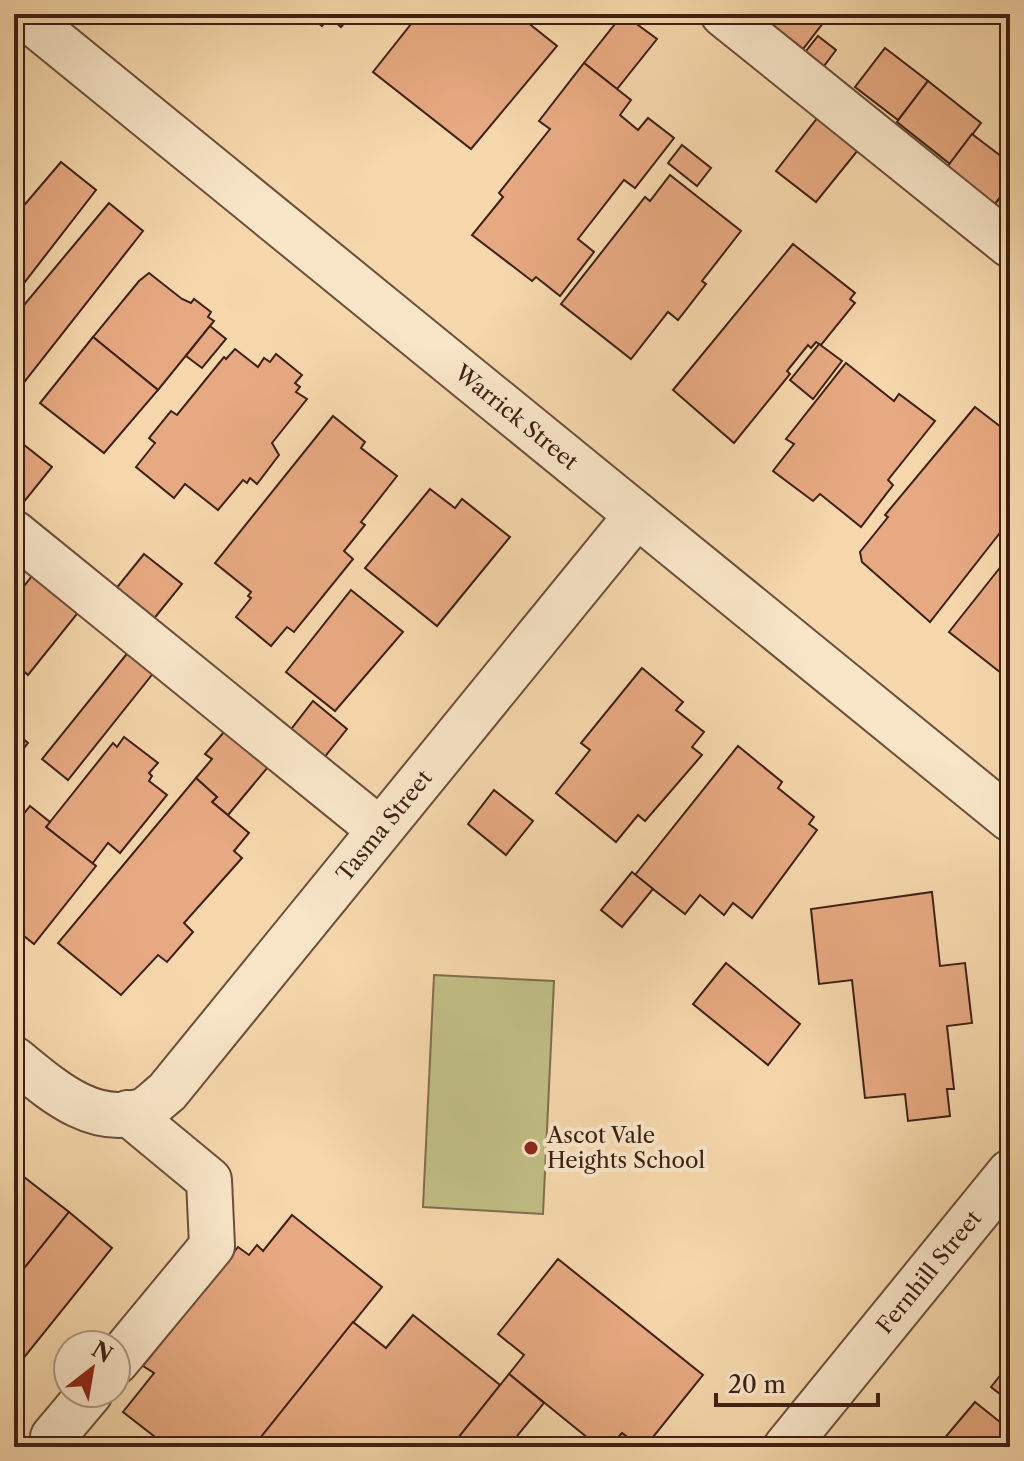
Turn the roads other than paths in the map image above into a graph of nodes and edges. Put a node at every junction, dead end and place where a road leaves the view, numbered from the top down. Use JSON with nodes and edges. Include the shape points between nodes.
{"nodes":[{"id":1,"x":22,"y":14,"type":"edge"},
{"id":2,"x":723,"y":14,"type":"edge"},
{"id":3,"x":1010,"y":245,"type":"edge"},
{"id":4,"x":637,"y":515,"type":"junction"},
{"id":5,"x":14,"y":533,"type":"edge"},
{"id":6,"x":1010,"y":819,"type":"edge"},
{"id":7,"x":380,"y":830,"type":"junction"},
{"id":8,"x":14,"y":1059,"type":"edge"},
{"id":9,"x":122,"y":1113,"type":"junction"},
{"id":10,"x":1010,"y":1172,"type":"edge"},
{"id":11,"x":132,"y":1343,"type":"edge"},
{"id":12,"x":77,"y":1409,"type":"edge"},
{"id":13,"x":53,"y":1437,"type":"dead end"},
{"id":14,"x":786,"y":1447,"type":"edge"}],
"edges":[{"from":1,"to":4,"type":"street","name":"Warrick Street"},
{"from":2,"to":3,"type":"street"},
{"from":4,"to":6,"type":"street","name":"Warrick Street"},
{"from":4,"to":7,"type":"street","name":"Tasma Street"},
{"from":5,"to":7,"type":"street"},
{"from":7,"to":9,"type":"street","name":"Tasma Street","via":[[167,1092],[143,1110]]},
{"from":8,"to":9,"type":"street","via":[[57,1094],[86,1109]]},
{"from":9,"to":11,"type":"street","via":[[209,1180],[212,1246]]},
{"from":10,"to":14,"type":"street","name":"Fernhill Street"},
{"from":12,"to":13,"type":"street"}]}
